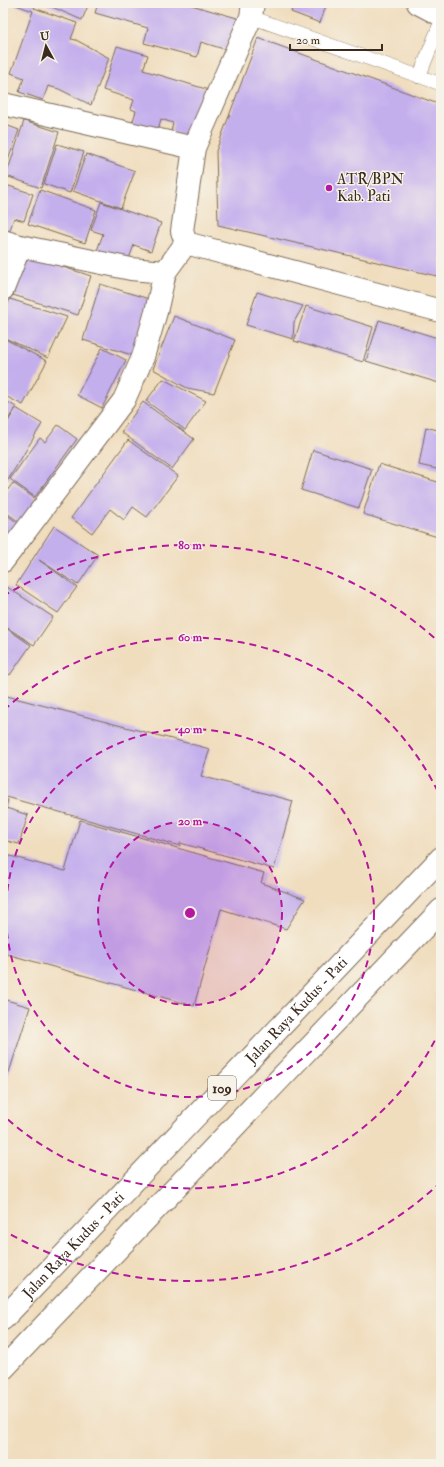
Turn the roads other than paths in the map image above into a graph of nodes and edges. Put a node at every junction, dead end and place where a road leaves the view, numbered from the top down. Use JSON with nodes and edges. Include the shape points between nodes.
{"nodes":[{"id":1,"x":418,"y":3,"type":"edge"},
{"id":2,"x":252,"y":10,"type":"edge"},
{"id":3,"x":441,"y":15,"type":"edge"},
{"id":4,"x":441,"y":21,"type":"edge"},
{"id":5,"x":420,"y":77,"type":"junction"},
{"id":6,"x":441,"y":84,"type":"edge"},
{"id":7,"x":3,"y":104,"type":"edge"},
{"id":8,"x":194,"y":148,"type":"junction"},
{"id":9,"x":12,"y":243,"type":"edge"},
{"id":10,"x":186,"y":243,"type":"junction"},
{"id":11,"x":164,"y":272,"type":"junction"},
{"id":12,"x":3,"y":289,"type":"edge"},
{"id":13,"x":441,"y":311,"type":"edge"},
{"id":14,"x":3,"y":561,"type":"edge"},
{"id":15,"x":441,"y":858,"type":"edge"},
{"id":16,"x":441,"y":910,"type":"edge"},
{"id":17,"x":3,"y":1319,"type":"edge"},
{"id":18,"x":3,"y":1370,"type":"edge"}],
"edges":[{"from":1,"to":3,"type":"street"},
{"from":2,"to":5,"type":"lane"},
{"from":2,"to":8,"type":"street"},
{"from":4,"to":5,"type":"lane"},
{"from":5,"to":6,"type":"lane"},
{"from":7,"to":8,"type":"street"},
{"from":8,"to":10,"type":"street","via":[[182,231]]},
{"from":9,"to":11,"type":"street","via":[[131,269]]},
{"from":9,"to":12,"type":"street"},
{"from":10,"to":11,"type":"street"},
{"from":10,"to":13,"type":"street"},
{"from":11,"to":14,"type":"street","via":[[143,357],[124,400]]},
{"from":15,"to":17,"type":"street","name":"Jalan Raya Kudus - Pati","number":"109"},
{"from":16,"to":18,"type":"street","number":"109"}]}
